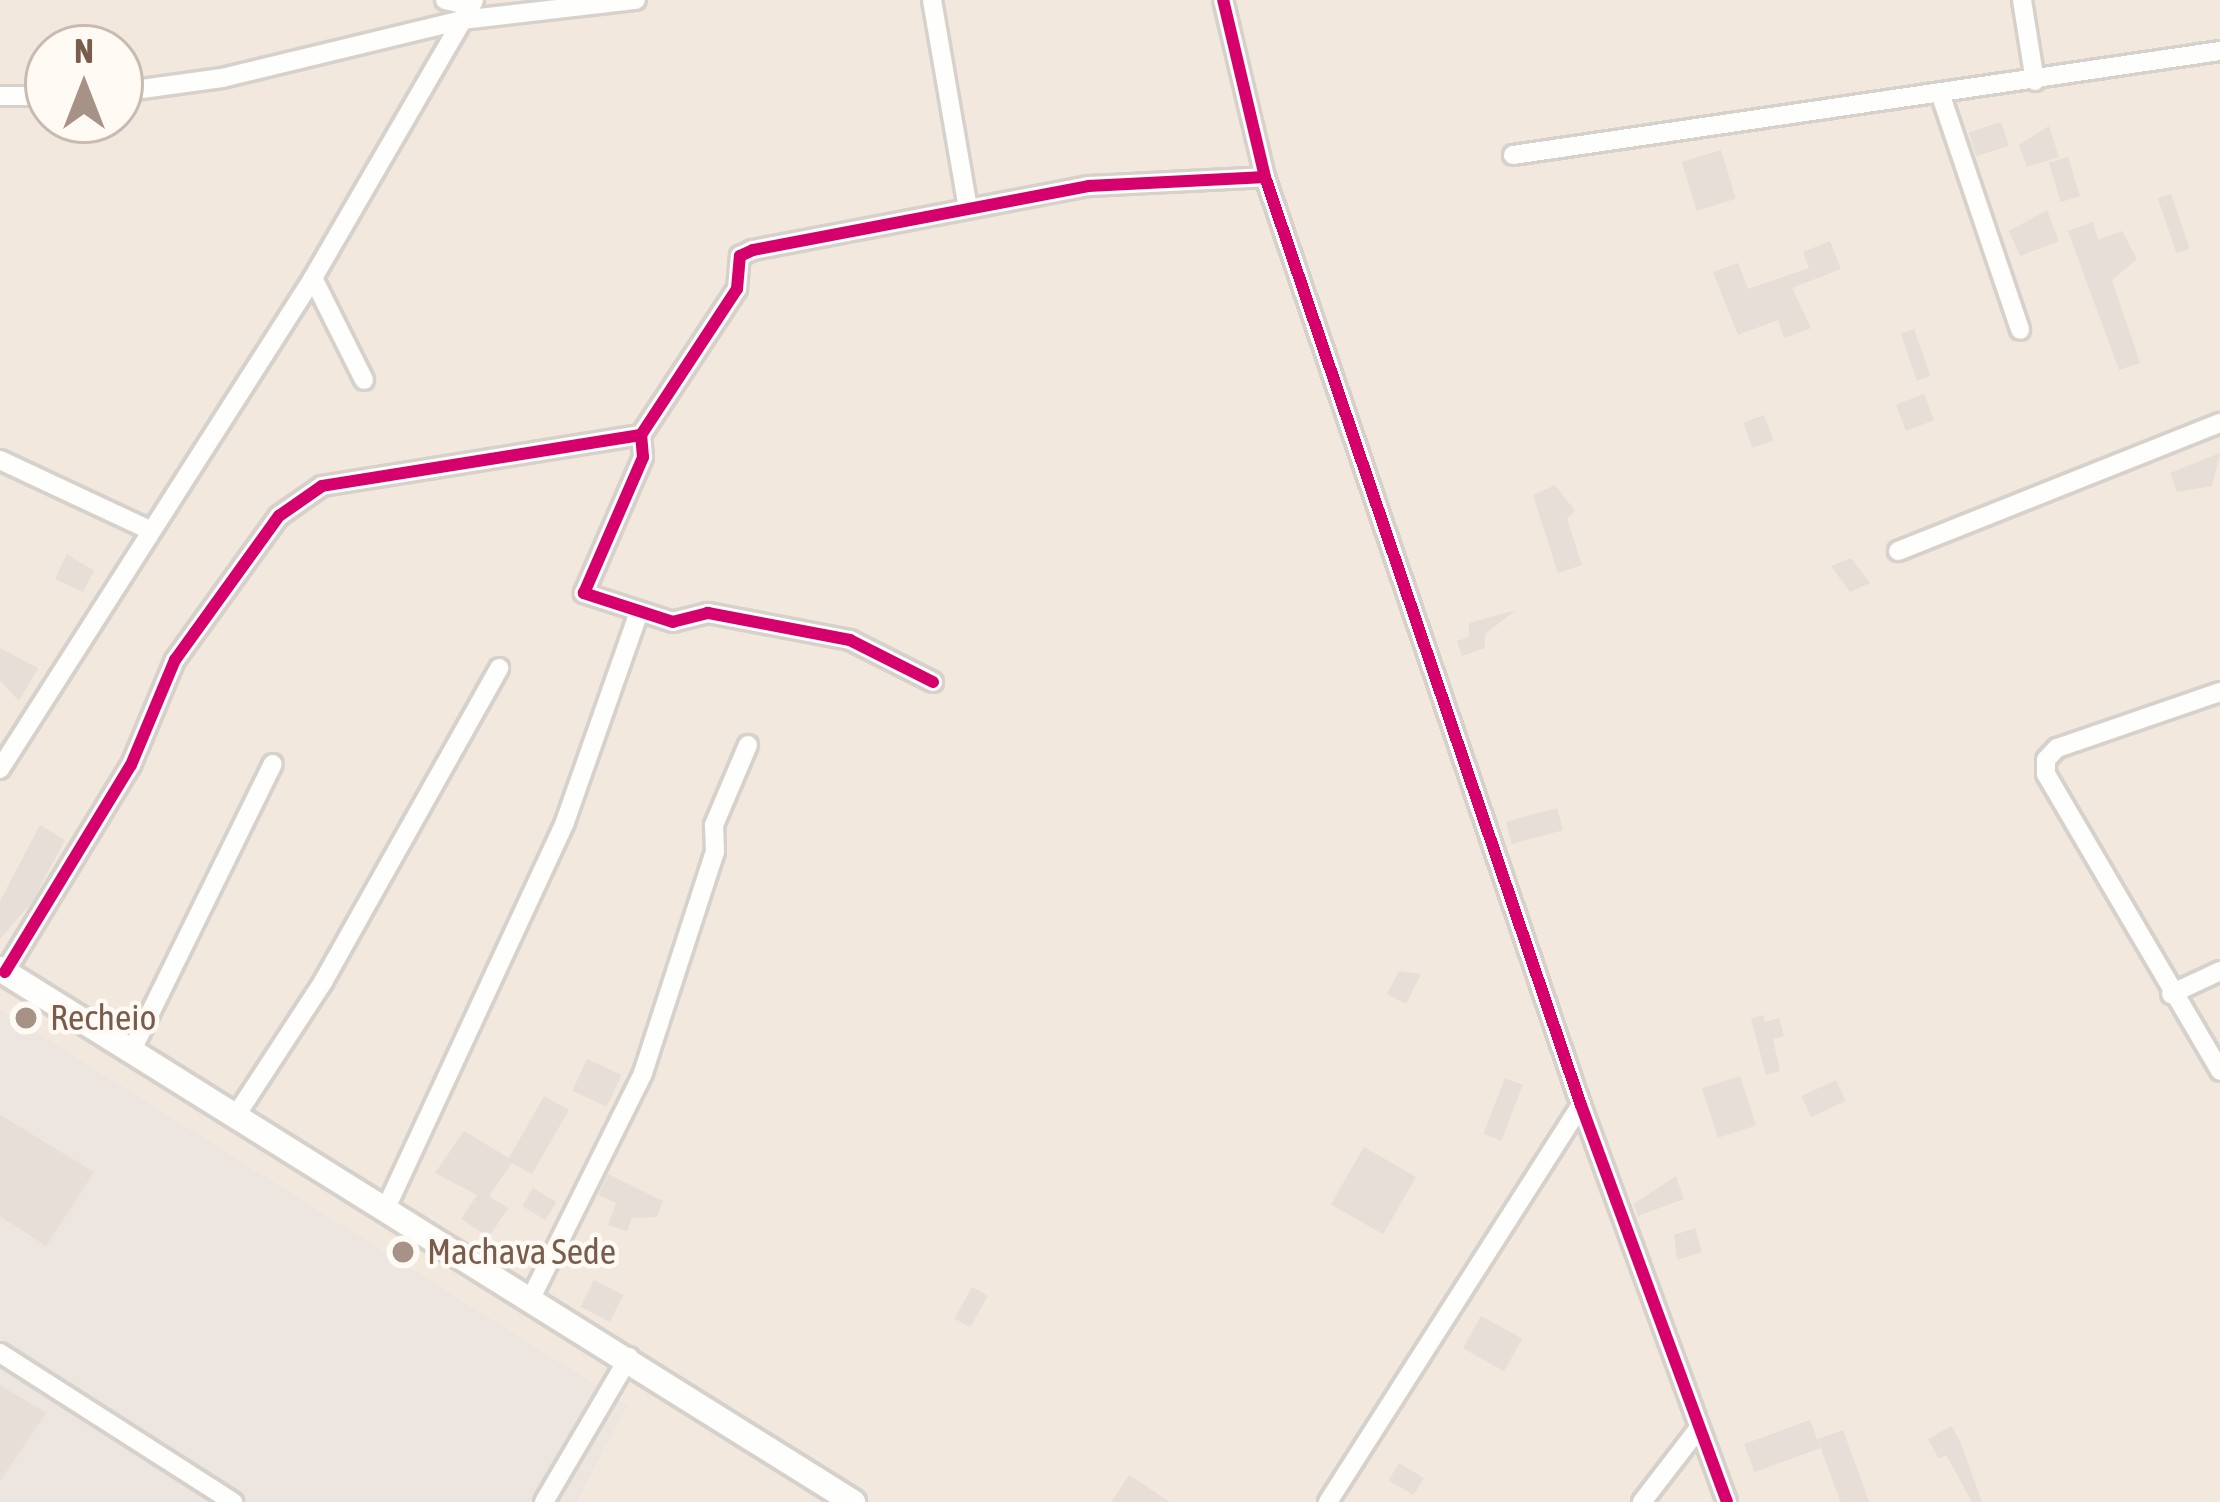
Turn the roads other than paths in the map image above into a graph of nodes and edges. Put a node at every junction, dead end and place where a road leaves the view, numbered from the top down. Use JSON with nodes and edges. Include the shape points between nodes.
{"nodes":[{"id":1,"x":445,"y":0,"type":"edge"},
{"id":2,"x":637,"y":0,"type":"edge"},
{"id":3,"x":932,"y":0,"type":"edge"},
{"id":4,"x":1223,"y":0,"type":"edge"},
{"id":5,"x":2022,"y":0,"type":"edge"},
{"id":6,"x":469,"y":9,"type":"edge"},
{"id":7,"x":2220,"y":51,"type":"edge"},
{"id":8,"x":2036,"y":81,"type":"junction"},
{"id":9,"x":144,"y":89,"type":"edge"},
{"id":10,"x":1940,"y":93,"type":"junction"},
{"id":11,"x":1513,"y":155,"type":"dead end"},
{"id":12,"x":1265,"y":177,"type":"junction"},
{"id":13,"x":968,"y":208,"type":"junction"},
{"id":14,"x":313,"y":278,"type":"junction"},
{"id":15,"x":2020,"y":330,"type":"dead end"},
{"id":16,"x":364,"y":380,"type":"dead end"},
{"id":17,"x":2220,"y":423,"type":"edge"},
{"id":18,"x":641,"y":435,"type":"junction"},
{"id":19,"x":0,"y":460,"type":"edge"},
{"id":20,"x":147,"y":529,"type":"junction"},
{"id":21,"x":1898,"y":551,"type":"dead end"},
{"id":22,"x":638,"y":615,"type":"junction"},
{"id":23,"x":499,"y":668,"type":"dead end"},
{"id":24,"x":933,"y":682,"type":"dead end"},
{"id":25,"x":2220,"y":692,"type":"edge"},
{"id":26,"x":748,"y":745,"type":"dead end"},
{"id":27,"x":273,"y":764,"type":"dead end"},
{"id":28,"x":1,"y":767,"type":"edge"},
{"id":29,"x":2220,"y":970,"type":"edge"},
{"id":30,"x":2,"y":971,"type":"edge"},
{"id":31,"x":2171,"y":994,"type":"junction"},
{"id":32,"x":131,"y":1052,"type":"junction"},
{"id":33,"x":2220,"y":1071,"type":"edge"},
{"id":34,"x":1581,"y":1105,"type":"junction"},
{"id":35,"x":237,"y":1114,"type":"junction"},
{"id":36,"x":387,"y":1206,"type":"junction"},
{"id":37,"x":532,"y":1296,"type":"junction"},
{"id":38,"x":0,"y":1353,"type":"edge"},
{"id":39,"x":629,"y":1357,"type":"junction"},
{"id":40,"x":1696,"y":1432,"type":"junction"},
{"id":41,"x":232,"y":1502,"type":"edge"},
{"id":42,"x":544,"y":1502,"type":"edge"},
{"id":43,"x":854,"y":1502,"type":"edge"},
{"id":44,"x":1328,"y":1502,"type":"edge"},
{"id":45,"x":1642,"y":1502,"type":"edge"},
{"id":46,"x":1726,"y":1502,"type":"edge"}],
"edges":[{"from":1,"to":6,"type":"street"},
{"from":2,"to":6,"type":"street"},
{"from":3,"to":13,"type":"street"},
{"from":4,"to":12,"type":"street"},
{"from":5,"to":8,"type":"street"},
{"from":6,"to":9,"type":"street","via":[[222,79]]},
{"from":6,"to":14,"type":"street"},
{"from":7,"to":8,"type":"street"},
{"from":8,"to":10,"type":"street"},
{"from":10,"to":11,"type":"street"},
{"from":10,"to":15,"type":"street"},
{"from":12,"to":13,"type":"street","via":[[1089,186]]},
{"from":12,"to":34,"type":"street"},
{"from":13,"to":18,"type":"street","via":[[740,256],[737,289]]},
{"from":14,"to":16,"type":"street"},
{"from":14,"to":20,"type":"street"},
{"from":17,"to":21,"type":"street"},
{"from":18,"to":22,"type":"street","via":[[643,457],[581,587]]},
{"from":18,"to":30,"type":"street","via":[[322,486],[279,516],[175,660],[131,765]]},
{"from":19,"to":20,"type":"street"},
{"from":20,"to":28,"type":"street"},
{"from":22,"to":24,"type":"street","via":[[673,622],[708,613],[794,626],[850,640]]},
{"from":22,"to":36,"type":"street","via":[[565,823]]},
{"from":23,"to":35,"type":"street","via":[[323,982]]},
{"from":25,"to":31,"type":"street","via":[[2056,748],[2046,760],[2046,774]]},
{"from":26,"to":37,"type":"street","via":[[714,825],[715,852],[643,1072]]},
{"from":27,"to":32,"type":"street"},
{"from":29,"to":31,"type":"street"},
{"from":30,"to":32,"type":"main road"},
{"from":31,"to":33,"type":"street"},
{"from":32,"to":35,"type":"main road"},
{"from":34,"to":40,"type":"street"},
{"from":34,"to":44,"type":"street"},
{"from":35,"to":36,"type":"main road"},
{"from":36,"to":37,"type":"main road"},
{"from":37,"to":39,"type":"main road"},
{"from":38,"to":41,"type":"street"},
{"from":39,"to":42,"type":"street"},
{"from":39,"to":43,"type":"main road"},
{"from":40,"to":45,"type":"street"},
{"from":40,"to":46,"type":"street"}]}
